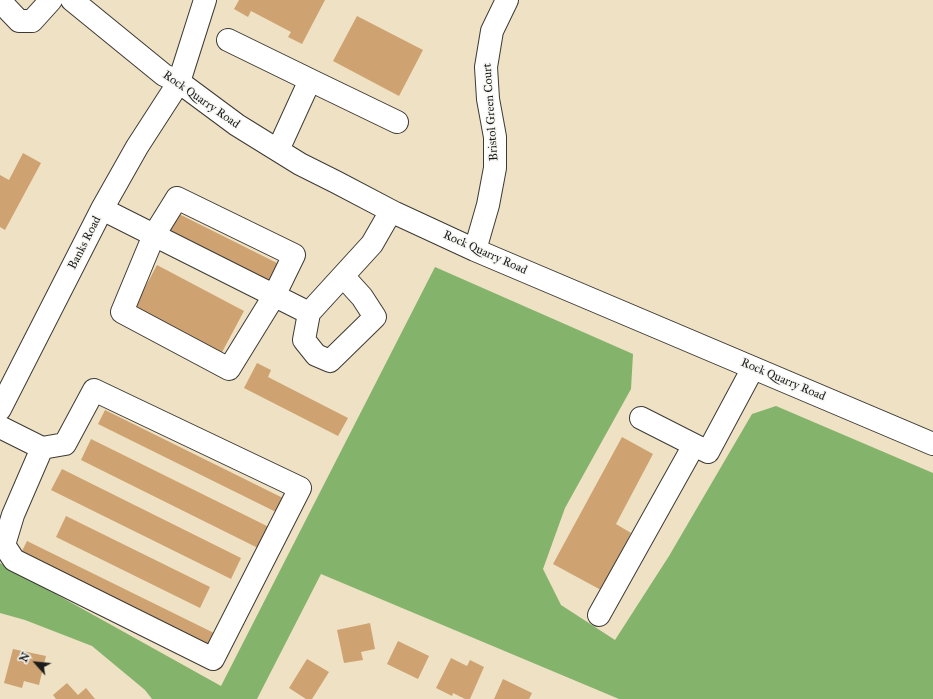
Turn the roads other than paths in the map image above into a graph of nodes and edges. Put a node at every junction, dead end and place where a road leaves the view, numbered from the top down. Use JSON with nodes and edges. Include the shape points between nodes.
{"nodes":[{"id":1,"x":51,"y":0,"type":"edge"},
{"id":2,"x":72,"y":0,"type":"edge"},
{"id":3,"x":205,"y":0,"type":"edge"},
{"id":4,"x":507,"y":0,"type":"edge"},
{"id":5,"x":0,"y":1,"type":"edge"},
{"id":6,"x":228,"y":40,"type":"dead end"},
{"id":7,"x":310,"y":80,"type":"junction"},
{"id":8,"x":179,"y":82,"type":"junction"},
{"id":9,"x":397,"y":122,"type":"dead end"},
{"id":10,"x":278,"y":150,"type":"junction"},
{"id":11,"x":102,"y":209,"type":"junction"},
{"id":12,"x":391,"y":211,"type":"junction"},
{"id":13,"x":154,"y":235,"type":"junction"},
{"id":14,"x":475,"y":250,"type":"junction"},
{"id":15,"x":343,"y":276,"type":"junction"},
{"id":16,"x":274,"y":296,"type":"junction"},
{"id":17,"x":309,"y":313,"type":"junction"},
{"id":18,"x":753,"y":368,"type":"junction"},
{"id":19,"x":0,"y":409,"type":"edge"},
{"id":20,"x":641,"y":418,"type":"dead end"},
{"id":21,"x":0,"y":427,"type":"edge"},
{"id":22,"x":694,"y":444,"type":"junction"},
{"id":23,"x":933,"y":444,"type":"edge"},
{"id":24,"x":42,"y":448,"type":"junction"},
{"id":25,"x":599,"y":615,"type":"dead end"}],
"edges":[{"from":1,"to":5,"type":"street","via":[[32,20],[27,21],[19,21]]},
{"from":2,"to":8,"type":"street","name":"Rock Quarry Road","via":[[164,75]]},
{"from":3,"to":8,"type":"street","name":"Banks Road"},
{"from":4,"to":14,"type":"street","name":"Bristol Green Court","via":[[492,31],[486,67],[488,99],[495,136],[495,168]]},
{"from":6,"to":7,"type":"street"},
{"from":7,"to":9,"type":"street"},
{"from":7,"to":10,"type":"street"},
{"from":8,"to":10,"type":"street","name":"Rock Quarry Road","via":[[237,126]]},
{"from":8,"to":11,"type":"street","name":"Banks Road","via":[[137,147]]},
{"from":10,"to":12,"type":"street","name":"Rock Quarry Road"},
{"from":11,"to":13,"type":"street"},
{"from":11,"to":19,"type":"street","name":"Banks Road"},
{"from":12,"to":14,"type":"street","name":"Rock Quarry Road"},
{"from":12,"to":15,"type":"street","via":[[372,244]]},
{"from":13,"to":16,"type":"street"},
{"from":13,"to":16,"type":"street","via":[[177,198],[294,255]]},
{"from":13,"to":16,"type":"street","via":[[122,312],[229,369]]},
{"from":14,"to":18,"type":"street","name":"Rock Quarry Road"},
{"from":15,"to":17,"type":"street"},
{"from":15,"to":17,"type":"street","via":[[362,297],[375,317],[330,361],[316,355],[304,340]]},
{"from":16,"to":17,"type":"street"},
{"from":18,"to":22,"type":"street","via":[[708,452]]},
{"from":18,"to":23,"type":"street","name":"Rock Quarry Road"},
{"from":20,"to":22,"type":"street"},
{"from":21,"to":24,"type":"street"},
{"from":22,"to":25,"type":"street"},
{"from":24,"to":24,"type":"street","via":[[65,444],[94,390],[300,488],[213,659],[14,560],[4,545],[13,515]]}]}
